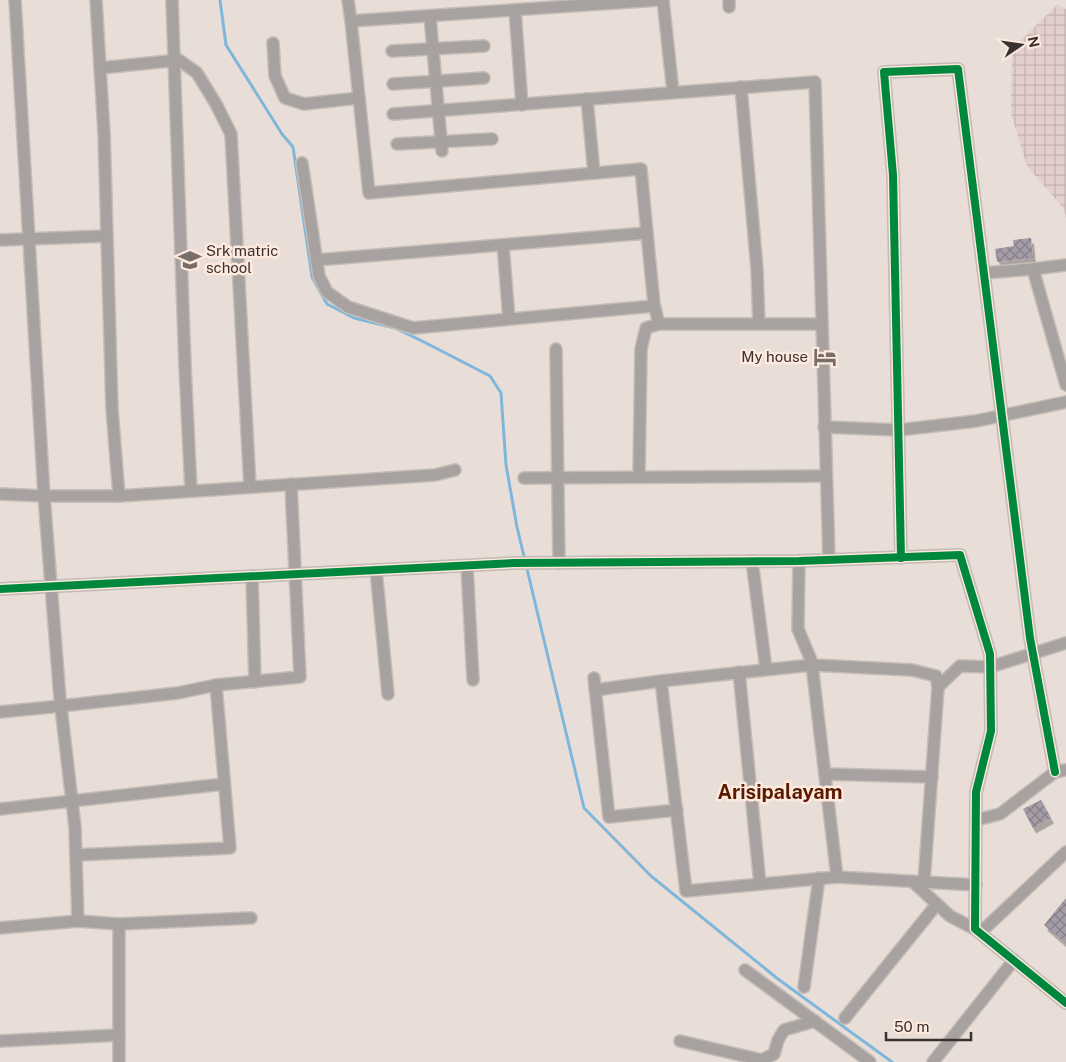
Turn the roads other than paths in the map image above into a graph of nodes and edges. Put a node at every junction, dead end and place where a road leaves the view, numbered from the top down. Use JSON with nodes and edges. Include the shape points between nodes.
{"nodes":[{"id":1,"x":15,"y":0,"type":"edge"},
{"id":2,"x":96,"y":0,"type":"edge"},
{"id":3,"x":172,"y":0,"type":"edge"},
{"id":4,"x":348,"y":0,"type":"edge"},
{"id":5,"x":659,"y":0,"type":"edge"},
{"id":6,"x":663,"y":0,"type":"edge"},
{"id":7,"x":604,"y":2,"type":"edge"},
{"id":8,"x":515,"y":10,"type":"junction"},
{"id":9,"x":430,"y":16,"type":"junction"},
{"id":10,"x":351,"y":21,"type":"junction"},
{"id":11,"x":272,"y":43,"type":"dead end"},
{"id":12,"x":484,"y":46,"type":"dead end"},
{"id":13,"x":433,"y":48,"type":"junction"},
{"id":14,"x":392,"y":51,"type":"dead end"},
{"id":15,"x":175,"y":61,"type":"junction"},
{"id":16,"x":100,"y":68,"type":"junction"},
{"id":17,"x":484,"y":78,"type":"dead end"},
{"id":18,"x":436,"y":81,"type":"junction"},
{"id":19,"x":393,"y":84,"type":"dead end"},
{"id":20,"x":740,"y":87,"type":"junction"},
{"id":21,"x":673,"y":92,"type":"junction"},
{"id":22,"x":359,"y":98,"type":"junction"},
{"id":23,"x":587,"y":99,"type":"junction"},
{"id":24,"x":522,"y":105,"type":"junction"},
{"id":25,"x":438,"y":111,"type":"junction"},
{"id":26,"x":393,"y":114,"type":"dead end"},
{"id":27,"x":492,"y":139,"type":"dead end"},
{"id":28,"x":397,"y":144,"type":"dead end"},
{"id":29,"x":441,"y":146,"type":"junction"},
{"id":30,"x":302,"y":162,"type":"dead end"},
{"id":31,"x":594,"y":173,"type":"junction"},
{"id":32,"x":647,"y":233,"type":"junction"},
{"id":33,"x":107,"y":236,"type":"junction"},
{"id":34,"x":29,"y":239,"type":"junction"},
{"id":35,"x":0,"y":240,"type":"edge"},
{"id":36,"x":503,"y":245,"type":"junction"},
{"id":37,"x":316,"y":260,"type":"junction"},
{"id":38,"x":1066,"y":265,"type":"edge"},
{"id":39,"x":1033,"y":269,"type":"junction"},
{"id":40,"x":984,"y":273,"type":"junction"},
{"id":41,"x":654,"y":306,"type":"junction"},
{"id":42,"x":509,"y":319,"type":"junction"},
{"id":43,"x":659,"y":324,"type":"junction"},
{"id":44,"x":759,"y":324,"type":"junction"},
{"id":45,"x":821,"y":324,"type":"junction"},
{"id":46,"x":556,"y":349,"type":"dead end"},
{"id":47,"x":1066,"y":385,"type":"edge"},
{"id":48,"x":1066,"y":402,"type":"edge"},
{"id":49,"x":1002,"y":415,"type":"junction"},
{"id":50,"x":824,"y":427,"type":"junction"},
{"id":51,"x":899,"y":430,"type":"junction"},
{"id":52,"x":454,"y":470,"type":"dead end"},
{"id":53,"x":826,"y":476,"type":"junction"},
{"id":54,"x":640,"y":477,"type":"junction"},
{"id":55,"x":524,"y":478,"type":"dead end"},
{"id":56,"x":556,"y":478,"type":"junction"},
{"id":57,"x":291,"y":484,"type":"junction"},
{"id":58,"x":250,"y":487,"type":"junction"},
{"id":59,"x":191,"y":491,"type":"junction"},
{"id":60,"x":0,"y":494,"type":"edge"},
{"id":61,"x":44,"y":496,"type":"junction"},
{"id":62,"x":120,"y":496,"type":"junction"},
{"id":63,"x":901,"y":558,"type":"junction"},
{"id":64,"x":829,"y":560,"type":"junction"},
{"id":65,"x":800,"y":561,"type":"junction"},
{"id":66,"x":752,"y":562,"type":"junction"},
{"id":67,"x":559,"y":563,"type":"junction"},
{"id":68,"x":467,"y":566,"type":"junction"},
{"id":69,"x":376,"y":570,"type":"junction"},
{"id":70,"x":295,"y":574,"type":"junction"},
{"id":71,"x":252,"y":576,"type":"junction"},
{"id":72,"x":51,"y":587,"type":"junction"},
{"id":73,"x":0,"y":589,"type":"edge"},
{"id":74,"x":1066,"y":643,"type":"edge"},
{"id":75,"x":1033,"y":654,"type":"junction"},
{"id":76,"x":812,"y":664,"type":"junction"},
{"id":77,"x":990,"y":667,"type":"junction"},
{"id":78,"x":766,"y":670,"type":"junction"},
{"id":79,"x":739,"y":672,"type":"junction"},
{"id":80,"x":594,"y":678,"type":"dead end"},
{"id":81,"x":474,"y":680,"type":"dead end"},
{"id":82,"x":661,"y":681,"type":"junction"},
{"id":83,"x":255,"y":682,"type":"junction"},
{"id":84,"x":216,"y":685,"type":"junction"},
{"id":85,"x":938,"y":687,"type":"junction"},
{"id":86,"x":595,"y":690,"type":"junction"},
{"id":87,"x":388,"y":694,"type":"dead end"},
{"id":88,"x":61,"y":706,"type":"junction"},
{"id":89,"x":0,"y":712,"type":"edge"},
{"id":90,"x":1061,"y":771,"type":"edge"},
{"id":91,"x":825,"y":774,"type":"junction"},
{"id":92,"x":932,"y":777,"type":"junction"},
{"id":93,"x":224,"y":784,"type":"junction"},
{"id":94,"x":72,"y":801,"type":"junction"},
{"id":95,"x":0,"y":809,"type":"edge"},
{"id":96,"x":677,"y":810,"type":"junction"},
{"id":97,"x":976,"y":820,"type":"junction"},
{"id":98,"x":1066,"y":852,"type":"edge"},
{"id":99,"x":76,"y":855,"type":"junction"},
{"id":100,"x":837,"y":877,"type":"junction"},
{"id":101,"x":819,"y":878,"type":"junction"},
{"id":102,"x":918,"y":882,"type":"junction"},
{"id":103,"x":760,"y":884,"type":"junction"},
{"id":104,"x":976,"y":886,"type":"junction"},
{"id":105,"x":937,"y":904,"type":"junction"},
{"id":106,"x":251,"y":918,"type":"dead end"},
{"id":107,"x":78,"y":921,"type":"junction"},
{"id":108,"x":119,"y":924,"type":"junction"},
{"id":109,"x":0,"y":928,"type":"edge"},
{"id":110,"x":978,"y":931,"type":"junction"},
{"id":111,"x":1014,"y":960,"type":"junction"},
{"id":112,"x":745,"y":970,"type":"dead end"},
{"id":113,"x":804,"y":987,"type":"dead end"},
{"id":114,"x":1066,"y":1003,"type":"edge"},
{"id":115,"x":845,"y":1018,"type":"dead end"},
{"id":116,"x":815,"y":1021,"type":"junction"},
{"id":117,"x":119,"y":1035,"type":"junction"},
{"id":118,"x":680,"y":1040,"type":"dead end"},
{"id":119,"x":0,"y":1041,"type":"edge"},
{"id":120,"x":119,"y":1062,"type":"edge"},
{"id":121,"x":870,"y":1062,"type":"edge"},
{"id":122,"x":933,"y":1062,"type":"edge"}],
"edges":[{"from":1,"to":34,"type":"street"},
{"from":2,"to":16,"type":"street"},
{"from":3,"to":15,"type":"street"},
{"from":4,"to":10,"type":"street"},
{"from":5,"to":7,"type":"street"},
{"from":6,"to":21,"type":"street"},
{"from":7,"to":8,"type":"street"},
{"from":8,"to":9,"type":"street"},
{"from":8,"to":24,"type":"street"},
{"from":9,"to":10,"type":"street"},
{"from":9,"to":13,"type":"street"},
{"from":10,"to":22,"type":"street"},
{"from":11,"to":22,"type":"street","via":[[275,76],[285,98],[304,104]]},
{"from":12,"to":13,"type":"street"},
{"from":13,"to":14,"type":"street"},
{"from":13,"to":18,"type":"street"},
{"from":15,"to":16,"type":"street"},
{"from":15,"to":58,"type":"street","via":[[179,60],[197,73],[231,134]]},
{"from":15,"to":59,"type":"street"},
{"from":16,"to":33,"type":"street"},
{"from":17,"to":18,"type":"street"},
{"from":18,"to":19,"type":"street"},
{"from":18,"to":25,"type":"street"},
{"from":20,"to":21,"type":"street"},
{"from":20,"to":44,"type":"street"},
{"from":20,"to":45,"type":"street","via":[[814,82]]},
{"from":21,"to":23,"type":"street"},
{"from":22,"to":31,"type":"street","via":[[370,193]]},
{"from":23,"to":24,"type":"street"},
{"from":23,"to":31,"type":"street"},
{"from":24,"to":25,"type":"street"},
{"from":25,"to":26,"type":"street"},
{"from":25,"to":29,"type":"street"},
{"from":27,"to":29,"type":"street"},
{"from":28,"to":29,"type":"street"},
{"from":30,"to":37,"type":"street"},
{"from":31,"to":32,"type":"street","via":[[641,169]]},
{"from":32,"to":36,"type":"street"},
{"from":32,"to":41,"type":"street"},
{"from":33,"to":34,"type":"street"},
{"from":33,"to":62,"type":"street","via":[[112,409]]},
{"from":34,"to":35,"type":"street"},
{"from":34,"to":61,"type":"street"},
{"from":36,"to":37,"type":"street"},
{"from":36,"to":42,"type":"street"},
{"from":37,"to":42,"type":"street","via":[[326,292],[348,307],[414,328]]},
{"from":38,"to":39,"type":"street"},
{"from":39,"to":40,"type":"street"},
{"from":39,"to":47,"type":"street"},
{"from":40,"to":49,"type":"street"},
{"from":40,"to":51,"type":"street","via":[[958,69],[884,72],[893,175]]},
{"from":41,"to":42,"type":"street"},
{"from":41,"to":43,"type":"street"},
{"from":43,"to":44,"type":"street"},
{"from":43,"to":54,"type":"street","via":[[646,328],[641,349]]},
{"from":44,"to":45,"type":"street"},
{"from":45,"to":50,"type":"street"},
{"from":46,"to":56,"type":"street"},
{"from":48,"to":49,"type":"street"},
{"from":49,"to":51,"type":"street"},
{"from":49,"to":75,"type":"street"},
{"from":50,"to":51,"type":"street"},
{"from":50,"to":53,"type":"street"},
{"from":51,"to":63,"type":"street"},
{"from":52,"to":57,"type":"street"},
{"from":53,"to":54,"type":"street"},
{"from":53,"to":64,"type":"street"},
{"from":54,"to":56,"type":"street"},
{"from":55,"to":56,"type":"street"},
{"from":56,"to":67,"type":"street"},
{"from":57,"to":58,"type":"street"},
{"from":57,"to":70,"type":"street"},
{"from":58,"to":59,"type":"street"},
{"from":59,"to":62,"type":"street"},
{"from":60,"to":61,"type":"street"},
{"from":61,"to":62,"type":"street"},
{"from":61,"to":72,"type":"street"},
{"from":63,"to":64,"type":"street"},
{"from":63,"to":77,"type":"street","via":[[960,555],[990,654]]},
{"from":64,"to":65,"type":"street"},
{"from":65,"to":66,"type":"street"},
{"from":65,"to":76,"type":"street","via":[[798,629]]},
{"from":66,"to":67,"type":"street"},
{"from":66,"to":78,"type":"street"},
{"from":67,"to":68,"type":"street"},
{"from":68,"to":69,"type":"street"},
{"from":68,"to":81,"type":"street"},
{"from":69,"to":70,"type":"street"},
{"from":69,"to":87,"type":"street"},
{"from":70,"to":71,"type":"street"},
{"from":70,"to":83,"type":"street","via":[[300,677]]},
{"from":71,"to":72,"type":"street"},
{"from":71,"to":83,"type":"street"},
{"from":72,"to":73,"type":"street"},
{"from":72,"to":88,"type":"street"},
{"from":74,"to":75,"type":"street"},
{"from":75,"to":77,"type":"street"},
{"from":75,"to":90,"type":"street"},
{"from":76,"to":78,"type":"street"},
{"from":76,"to":85,"type":"street","via":[[912,670],[936,676]]},
{"from":76,"to":91,"type":"street"},
{"from":77,"to":85,"type":"street","via":[[960,666]]},
{"from":77,"to":97,"type":"street","via":[[991,731],[976,792]]},
{"from":78,"to":79,"type":"street"},
{"from":79,"to":82,"type":"street"},
{"from":79,"to":103,"type":"street"},
{"from":80,"to":86,"type":"street"},
{"from":82,"to":86,"type":"street"},
{"from":82,"to":96,"type":"street"},
{"from":83,"to":84,"type":"street"},
{"from":84,"to":88,"type":"street","via":[[178,693]]},
{"from":84,"to":93,"type":"street"},
{"from":85,"to":92,"type":"street"},
{"from":86,"to":96,"type":"street","via":[[609,817]]},
{"from":88,"to":89,"type":"street"},
{"from":88,"to":94,"type":"street"},
{"from":90,"to":97,"type":"street","via":[[1000,814]]},
{"from":91,"to":92,"type":"street"},
{"from":91,"to":100,"type":"street"},
{"from":92,"to":102,"type":"street"},
{"from":93,"to":94,"type":"street"},
{"from":93,"to":99,"type":"street","via":[[230,848]]},
{"from":94,"to":95,"type":"street"},
{"from":94,"to":99,"type":"street"},
{"from":96,"to":103,"type":"street","via":[[686,891]]},
{"from":97,"to":104,"type":"street"},
{"from":98,"to":110,"type":"street"},
{"from":99,"to":107,"type":"street"},
{"from":100,"to":101,"type":"street"},
{"from":100,"to":102,"type":"street"},
{"from":101,"to":103,"type":"street"},
{"from":101,"to":113,"type":"street"},
{"from":102,"to":104,"type":"street"},
{"from":102,"to":105,"type":"street"},
{"from":104,"to":110,"type":"street"},
{"from":105,"to":110,"type":"street","via":[[950,916]]},
{"from":105,"to":115,"type":"street"},
{"from":106,"to":108,"type":"street"},
{"from":107,"to":108,"type":"street"},
{"from":107,"to":109,"type":"street"},
{"from":108,"to":117,"type":"street"},
{"from":110,"to":111,"type":"street"},
{"from":111,"to":114,"type":"street"},
{"from":111,"to":122,"type":"street"},
{"from":112,"to":116,"type":"street"},
{"from":116,"to":118,"type":"street","via":[[784,1030],[774,1054],[762,1060]]},
{"from":116,"to":121,"type":"street"},
{"from":117,"to":119,"type":"street"},
{"from":117,"to":120,"type":"street"}]}
